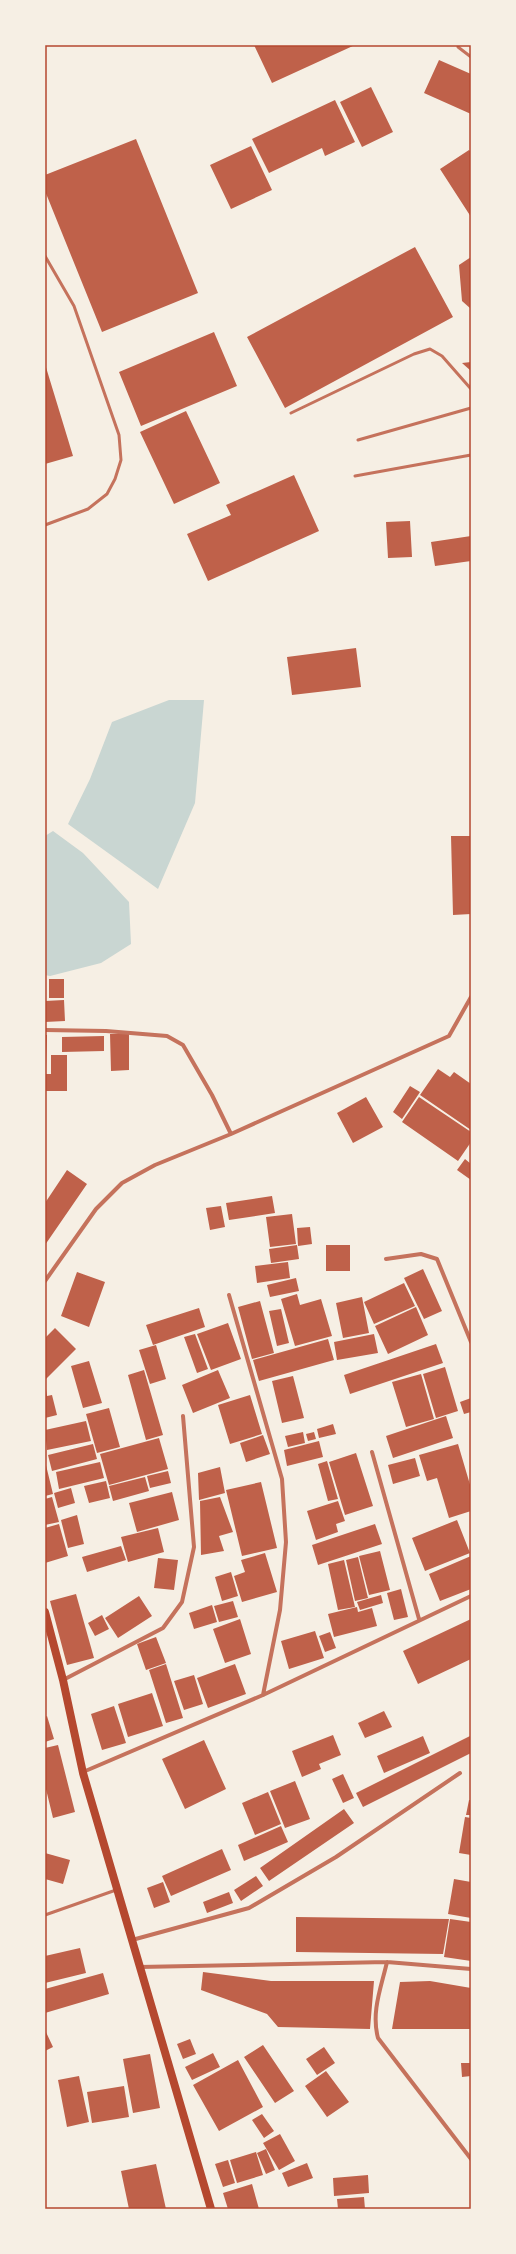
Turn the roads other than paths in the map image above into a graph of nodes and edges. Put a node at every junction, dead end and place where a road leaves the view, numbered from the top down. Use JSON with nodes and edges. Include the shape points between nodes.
{"nodes":[{"id":1,"x":458,"y":48,"type":"dead end"},
{"id":2,"x":471,"y":57,"type":"edge"},
{"id":3,"x":45,"y":256,"type":"edge"},
{"id":4,"x":471,"y":389,"type":"edge"},
{"id":5,"x":471,"y":408,"type":"edge"},
{"id":6,"x":291,"y":413,"type":"dead end"},
{"id":7,"x":358,"y":440,"type":"dead end"},
{"id":8,"x":471,"y":455,"type":"edge"},
{"id":9,"x":355,"y":476,"type":"dead end"},
{"id":10,"x":45,"y":525,"type":"edge"},
{"id":11,"x":471,"y":997,"type":"edge"},
{"id":12,"x":45,"y":1030,"type":"edge"},
{"id":13,"x":231,"y":1134,"type":"junction"},
{"id":14,"x":386,"y":1259,"type":"dead end"},
{"id":15,"x":45,"y":1281,"type":"edge"},
{"id":16,"x":229,"y":1295,"type":"dead end"},
{"id":17,"x":471,"y":1342,"type":"edge"},
{"id":18,"x":183,"y":1416,"type":"dead end"},
{"id":19,"x":372,"y":1452,"type":"dead end"},
{"id":20,"x":471,"y":1596,"type":"edge"},
{"id":21,"x":45,"y":1612,"type":"edge"},
{"id":22,"x":419,"y":1619,"type":"junction"},
{"id":23,"x":63,"y":1680,"type":"junction"},
{"id":24,"x":263,"y":1695,"type":"junction"},
{"id":25,"x":83,"y":1772,"type":"junction"},
{"id":26,"x":460,"y":1773,"type":"dead end"},
{"id":27,"x":116,"y":1890,"type":"junction"},
{"id":28,"x":45,"y":1915,"type":"edge"},
{"id":29,"x":131,"y":1941,"type":"junction"},
{"id":30,"x":387,"y":1962,"type":"junction"},
{"id":31,"x":138,"y":1967,"type":"junction"},
{"id":32,"x":471,"y":1969,"type":"edge"},
{"id":33,"x":471,"y":2159,"type":"edge"},
{"id":34,"x":211,"y":2209,"type":"edge"}],
"edges":[{"from":1,"to":2,"type":"lane"},
{"from":3,"to":10,"type":"lane","via":[[74,306],[119,434],[121,460],[107,494],[88,509]]},
{"from":4,"to":6,"type":"lane","via":[[442,356],[430,349],[414,354]]},
{"from":5,"to":7,"type":"lane"},
{"from":8,"to":9,"type":"lane"},
{"from":11,"to":13,"type":"street","via":[[449,1036]]},
{"from":12,"to":13,"type":"street","via":[[167,1036],[183,1045]]},
{"from":13,"to":15,"type":"street","via":[[155,1165],[122,1183],[96,1209]]},
{"from":14,"to":17,"type":"street","via":[[421,1254],[437,1259]]},
{"from":16,"to":24,"type":"street","via":[[282,1479],[286,1542],[280,1603]]},
{"from":18,"to":23,"type":"street","via":[[194,1546],[182,1602],[162,1628]]},
{"from":19,"to":22,"type":"street"},
{"from":20,"to":22,"type":"street"},
{"from":21,"to":23,"type":"main road"},
{"from":22,"to":24,"type":"street"},
{"from":23,"to":25,"type":"main road"},
{"from":24,"to":25,"type":"street"},
{"from":25,"to":27,"type":"main road"},
{"from":26,"to":29,"type":"street","via":[[336,1857],[249,1908]]},
{"from":27,"to":28,"type":"lane"},
{"from":27,"to":29,"type":"main road"},
{"from":29,"to":31,"type":"main road"},
{"from":30,"to":31,"type":"street"},
{"from":30,"to":32,"type":"street"},
{"from":30,"to":33,"type":"street","via":[[374,2024],[378,2038]]},
{"from":31,"to":34,"type":"main road"}]}
